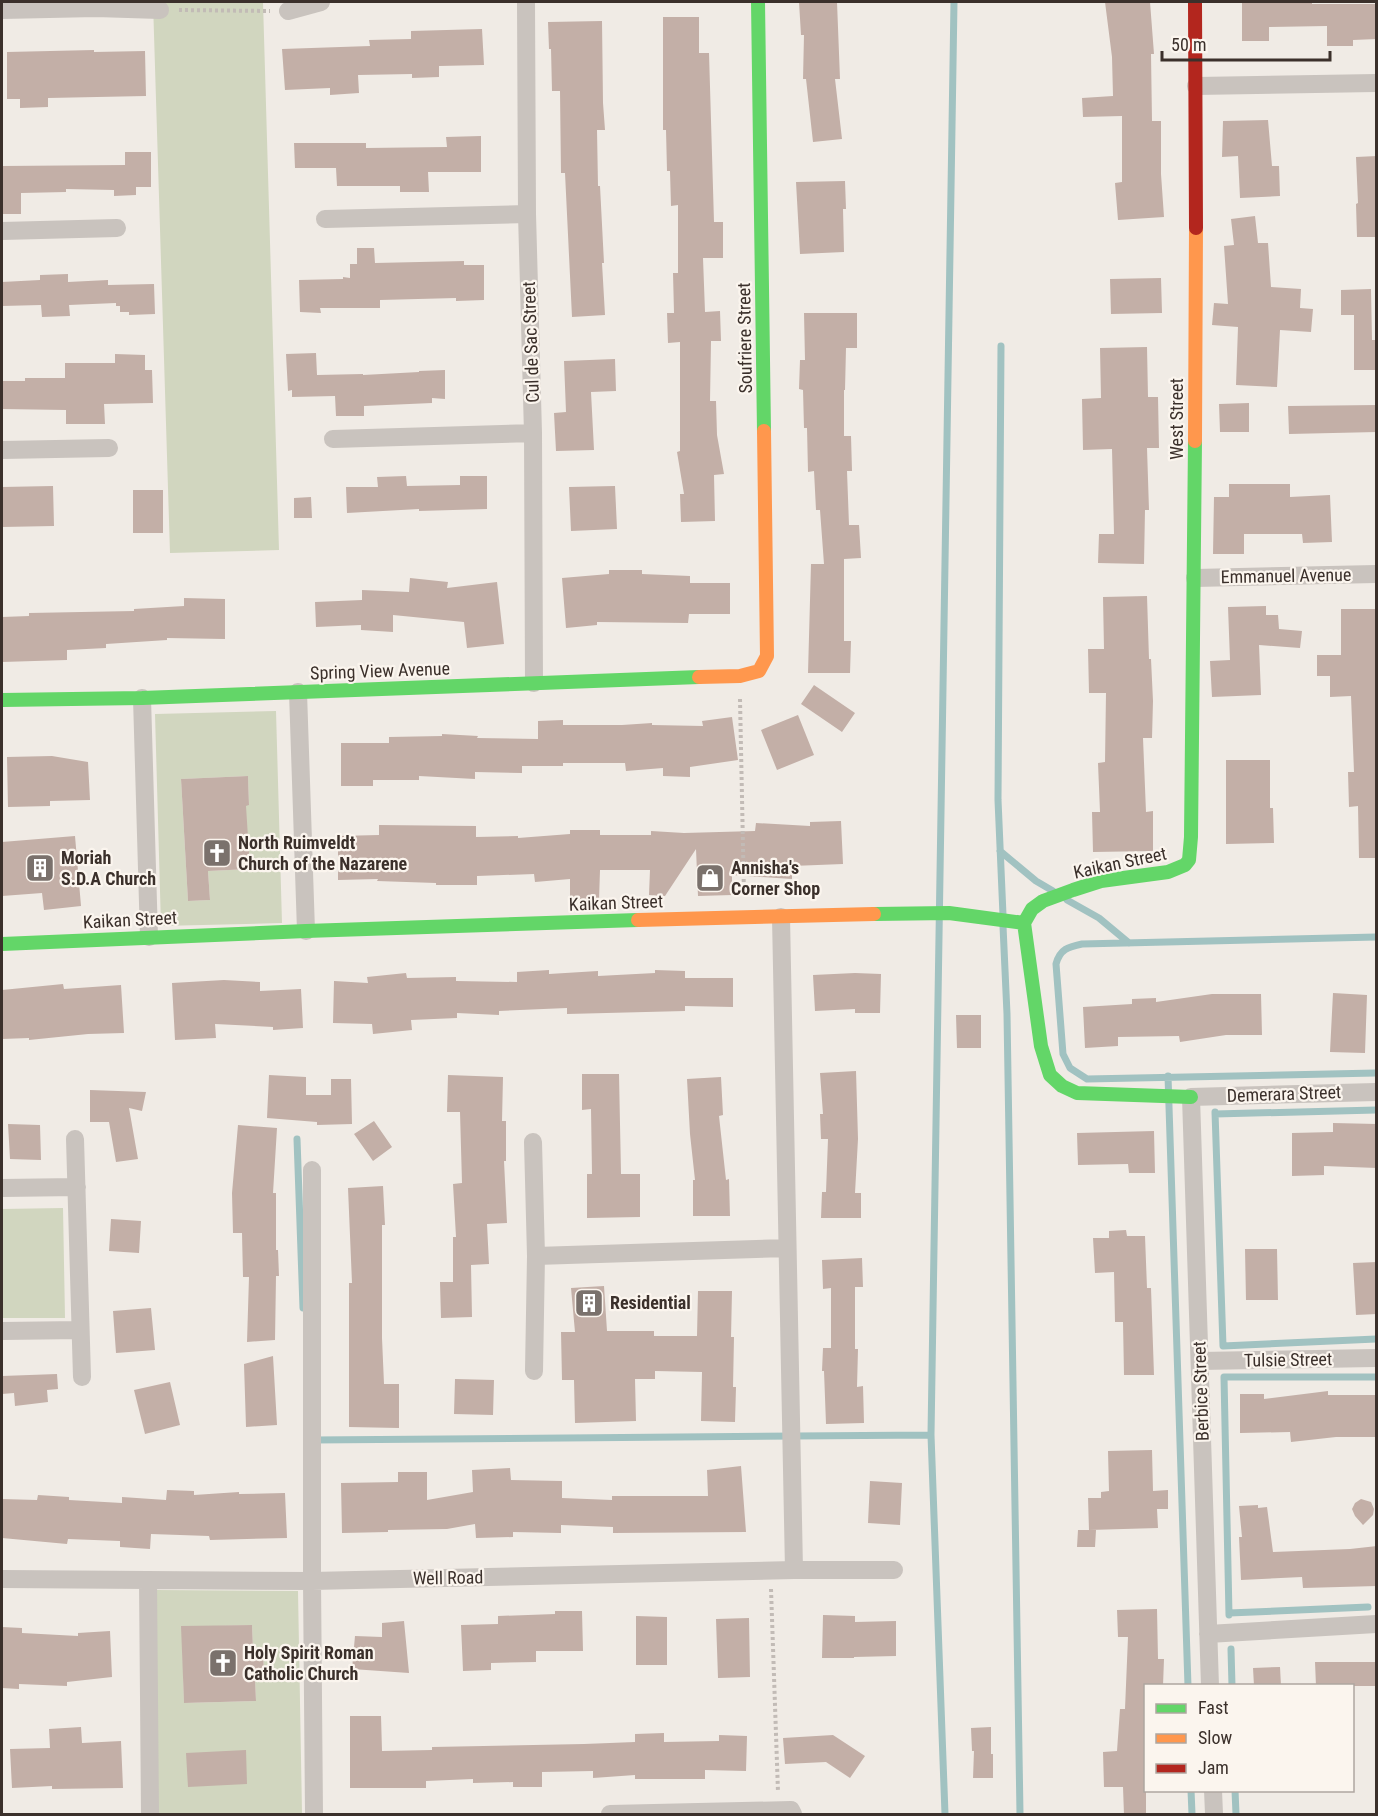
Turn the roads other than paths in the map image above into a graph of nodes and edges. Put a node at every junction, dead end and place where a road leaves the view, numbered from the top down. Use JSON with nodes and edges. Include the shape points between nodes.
{"nodes":[{"id":1,"x":321,"y":2,"type":"edge"},
{"id":2,"x":526,"y":2,"type":"edge"},
{"id":3,"x":758,"y":2,"type":"edge"},
{"id":4,"x":1195,"y":2,"type":"edge"},
{"id":5,"x":2,"y":10,"type":"edge"},
{"id":6,"x":160,"y":10,"type":"road end"},
{"id":7,"x":288,"y":11,"type":"road end"},
{"id":8,"x":1377,"y":83,"type":"edge"},
{"id":9,"x":1196,"y":86,"type":"junction"},
{"id":10,"x":527,"y":213,"type":"junction"},
{"id":11,"x":325,"y":219,"type":"dead end"},
{"id":12,"x":117,"y":228,"type":"dead end"},
{"id":13,"x":2,"y":231,"type":"edge"},
{"id":14,"x":533,"y":433,"type":"junction"},
{"id":15,"x":333,"y":439,"type":"dead end"},
{"id":16,"x":109,"y":448,"type":"dead end"},
{"id":17,"x":2,"y":450,"type":"edge"},
{"id":18,"x":1377,"y":574,"type":"edge"},
{"id":19,"x":1195,"y":578,"type":"junction"},
{"id":20,"x":759,"y":671,"type":"joint"},
{"id":21,"x":534,"y":683,"type":"junction"},
{"id":22,"x":298,"y":692,"type":"junction"},
{"id":23,"x":142,"y":698,"type":"junction"},
{"id":24,"x":2,"y":700,"type":"edge"},
{"id":25,"x":1191,"y":837,"type":"joint"},
{"id":26,"x":781,"y":917,"type":"junction"},
{"id":27,"x":1024,"y":923,"type":"junction"},
{"id":28,"x":306,"y":931,"type":"junction"},
{"id":29,"x":149,"y":937,"type":"junction"},
{"id":30,"x":2,"y":944,"type":"edge"},
{"id":31,"x":1377,"y":1092,"type":"edge"},
{"id":32,"x":1191,"y":1096,"type":"junction"},
{"id":33,"x":75,"y":1139,"type":"dead end"},
{"id":34,"x":533,"y":1142,"type":"dead end"},
{"id":35,"x":312,"y":1170,"type":"dead end"},
{"id":36,"x":77,"y":1187,"type":"junction"},
{"id":37,"x":2,"y":1188,"type":"edge"},
{"id":38,"x":787,"y":1248,"type":"junction"},
{"id":39,"x":536,"y":1256,"type":"junction"},
{"id":40,"x":2,"y":1330,"type":"edge"},
{"id":41,"x":80,"y":1330,"type":"junction"},
{"id":42,"x":1377,"y":1358,"type":"edge"},
{"id":43,"x":1200,"y":1362,"type":"junction"},
{"id":44,"x":534,"y":1371,"type":"dead end"},
{"id":45,"x":82,"y":1377,"type":"dead end"},
{"id":46,"x":794,"y":1570,"type":"junction"},
{"id":47,"x":894,"y":1570,"type":"dead end"},
{"id":48,"x":2,"y":1579,"type":"edge"},
{"id":49,"x":148,"y":1580,"type":"junction"},
{"id":50,"x":312,"y":1581,"type":"junction"},
{"id":51,"x":1377,"y":1624,"type":"edge"},
{"id":52,"x":1208,"y":1634,"type":"junction"},
{"id":53,"x":1210,"y":1684,"type":"edge"},
{"id":54,"x":1213,"y":1792,"type":"edge"},
{"id":55,"x":787,"y":1812,"type":"edge"},
{"id":56,"x":150,"y":1815,"type":"edge"},
{"id":57,"x":314,"y":1815,"type":"edge"},
{"id":58,"x":610,"y":1815,"type":"edge"},
{"id":59,"x":1214,"y":1815,"type":"edge"}],
"edges":[{"from":1,"to":7,"type":"street"},
{"from":2,"to":10,"type":"street","name":"Cul de Sac Street"},
{"from":3,"to":20,"type":"street","name":"Soufriere Street","via":[[767,656]]},
{"from":4,"to":9,"type":"street","name":"West Street"},
{"from":5,"to":6,"type":"street"},
{"from":8,"to":9,"type":"street"},
{"from":9,"to":19,"type":"street","name":"West Street"},
{"from":10,"to":11,"type":"street"},
{"from":10,"to":14,"type":"street","name":"Cul de Sac Street"},
{"from":12,"to":13,"type":"street"},
{"from":14,"to":15,"type":"street"},
{"from":14,"to":21,"type":"street","name":"Cul de Sac Street"},
{"from":16,"to":17,"type":"street"},
{"from":18,"to":19,"type":"street","name":"Emmanuel Avenue"},
{"from":19,"to":25,"type":"street","name":"West Street"},
{"from":20,"to":21,"type":"street","name":"Spring View Avenue","via":[[740,676]]},
{"from":21,"to":22,"type":"street","name":"Spring View Avenue"},
{"from":22,"to":23,"type":"street","name":"Spring View Avenue"},
{"from":22,"to":28,"type":"street"},
{"from":23,"to":24,"type":"street","name":"Spring View Avenue"},
{"from":23,"to":29,"type":"street"},
{"from":25,"to":27,"type":"street","name":"Kaikan Street","via":[[1185,865],[1168,872],[1109,880],[1073,890],[1043,901],[1032,909]]},
{"from":26,"to":27,"type":"street","name":"Kaikan Street","via":[[949,913]]},
{"from":26,"to":28,"type":"street","name":"Kaikan Street"},
{"from":26,"to":38,"type":"street"},
{"from":27,"to":32,"type":"street","via":[[1041,1046],[1050,1075],[1077,1093]]},
{"from":28,"to":29,"type":"street","name":"Kaikan Street"},
{"from":29,"to":30,"type":"street","name":"Kaikan Street"},
{"from":31,"to":32,"type":"street","name":"Demerara Street"},
{"from":32,"to":43,"type":"street","name":"Berbice Street"},
{"from":33,"to":36,"type":"street"},
{"from":34,"to":39,"type":"street"},
{"from":35,"to":50,"type":"street"},
{"from":36,"to":37,"type":"street"},
{"from":36,"to":41,"type":"street"},
{"from":38,"to":39,"type":"street"},
{"from":38,"to":46,"type":"street"},
{"from":39,"to":44,"type":"street"},
{"from":40,"to":41,"type":"street"},
{"from":41,"to":45,"type":"street"},
{"from":42,"to":43,"type":"street","name":"Tulsie Street"},
{"from":43,"to":52,"type":"street","name":"Berbice Street"},
{"from":46,"to":47,"type":"street","name":"Well Road"},
{"from":46,"to":50,"type":"street","name":"Well Road"},
{"from":48,"to":49,"type":"street","name":"Well Road"},
{"from":49,"to":50,"type":"street","name":"Well Road"},
{"from":49,"to":56,"type":"street"},
{"from":50,"to":57,"type":"street"},
{"from":51,"to":52,"type":"street"},
{"from":52,"to":53,"type":"street","name":"Berbice Street"},
{"from":54,"to":59,"type":"street"},
{"from":55,"to":58,"type":"street"}]}
